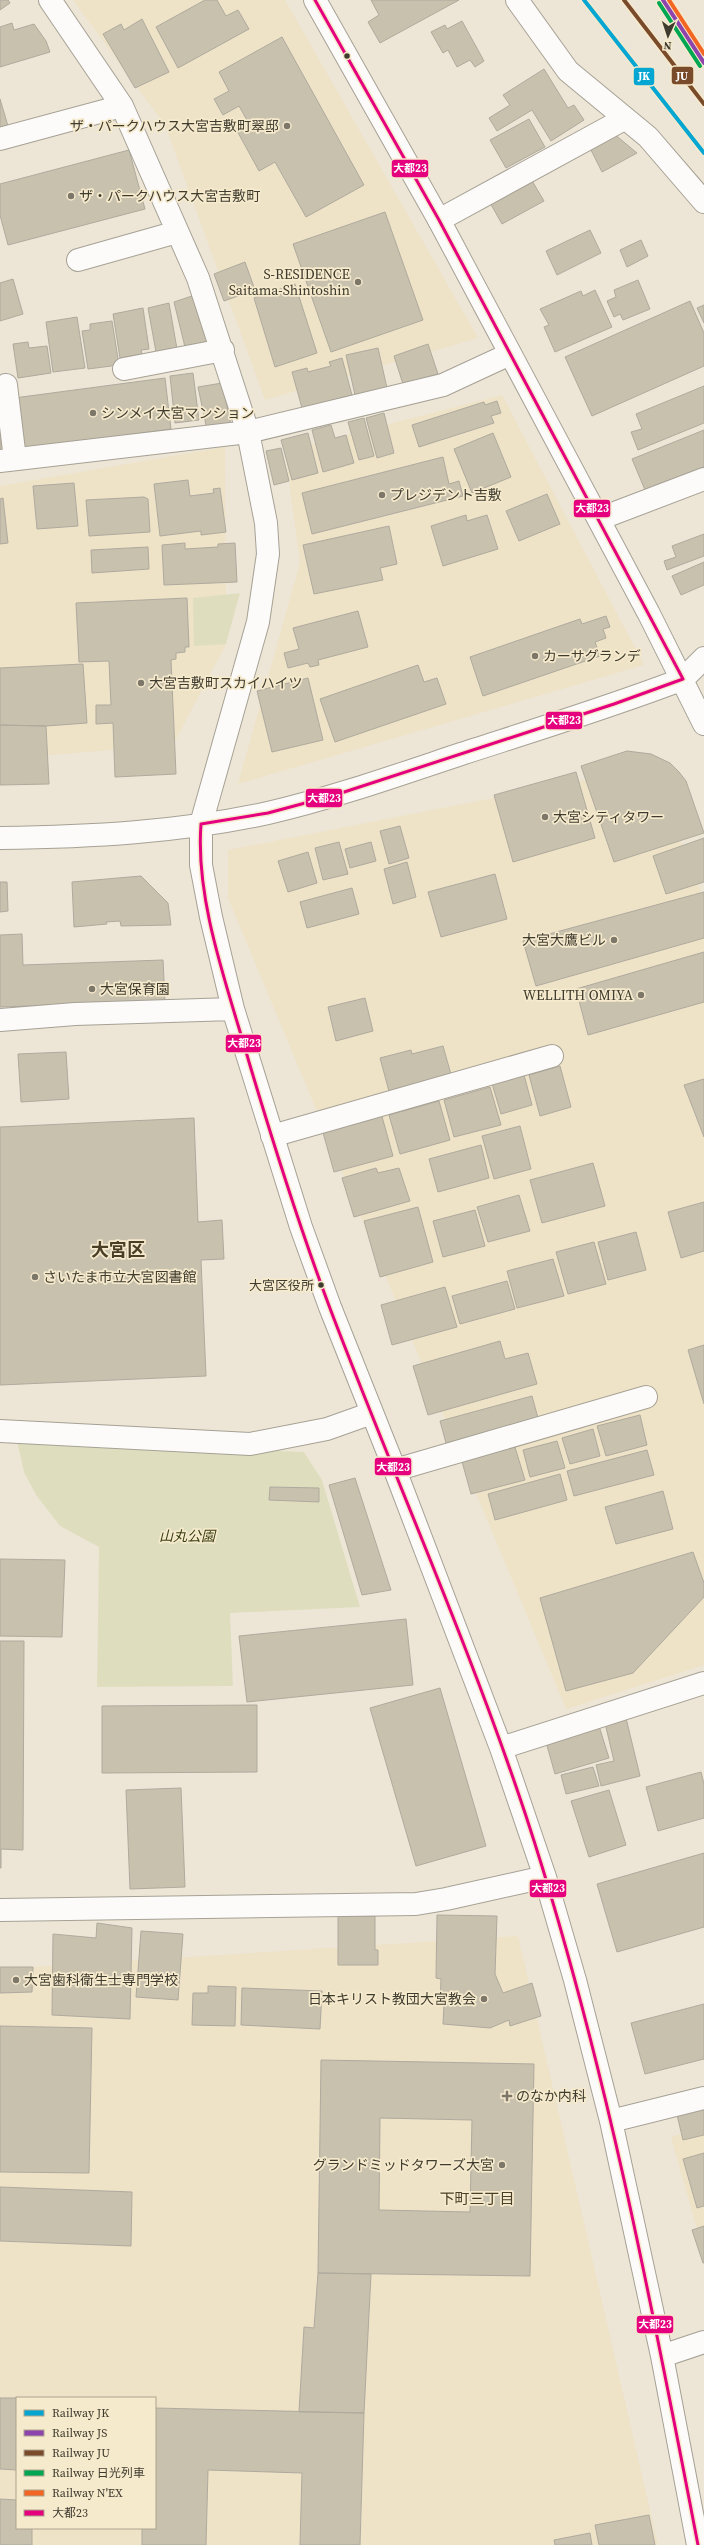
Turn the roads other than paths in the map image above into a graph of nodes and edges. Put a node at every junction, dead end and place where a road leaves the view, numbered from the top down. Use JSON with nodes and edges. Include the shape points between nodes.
{"nodes":[{"id":1,"x":50,"y":0,"type":"edge"},
{"id":2,"x":315,"y":0,"type":"edge"},
{"id":3,"x":517,"y":0,"type":"edge"},
{"id":4,"x":122,"y":106,"type":"junction"},
{"id":5,"x":624,"y":119,"type":"junction"},
{"id":6,"x":0,"y":139,"type":"edge"},
{"id":7,"x":704,"y":202,"type":"edge"},
{"id":8,"x":439,"y":220,"type":"junction"},
{"id":9,"x":178,"y":232,"type":"junction"},
{"id":10,"x":78,"y":260,"type":"dead end"},
{"id":11,"x":223,"y":350,"type":"junction"},
{"id":12,"x":510,"y":354,"type":"junction"},
{"id":13,"x":124,"y":369,"type":"dead end"},
{"id":14,"x":6,"y":385,"type":"dead end"},
{"id":15,"x":248,"y":432,"type":"junction"},
{"id":16,"x":7,"y":460,"type":"edge"},
{"id":17,"x":704,"y":479,"type":"edge"},
{"id":18,"x":599,"y":519,"type":"junction"},
{"id":19,"x":704,"y":658,"type":"edge"},
{"id":20,"x":704,"y":674,"type":"edge"},
{"id":21,"x":683,"y":679,"type":"junction"},
{"id":22,"x":704,"y":724,"type":"edge"},
{"id":23,"x":201,"y":824,"type":"junction"},
{"id":24,"x":0,"y":838,"type":"edge"},
{"id":25,"x":234,"y":1009,"type":"junction"},
{"id":26,"x":0,"y":1020,"type":"edge"},
{"id":27,"x":552,"y":1056,"type":"dead end"},
{"id":28,"x":272,"y":1136,"type":"junction"},
{"id":29,"x":646,"y":1397,"type":"dead end"},
{"id":30,"x":372,"y":1413,"type":"junction"},
{"id":31,"x":0,"y":1431,"type":"edge"},
{"id":32,"x":395,"y":1470,"type":"junction"},
{"id":33,"x":704,"y":1683,"type":"edge"},
{"id":34,"x":502,"y":1748,"type":"junction"},
{"id":35,"x":545,"y":1877,"type":"junction"},
{"id":36,"x":0,"y":1910,"type":"edge"},
{"id":37,"x":704,"y":2098,"type":"edge"},
{"id":38,"x":611,"y":2121,"type":"junction"},
{"id":39,"x":704,"y":2342,"type":"edge"},
{"id":40,"x":662,"y":2356,"type":"junction"},
{"id":41,"x":698,"y":2545,"type":"edge"}],
"edges":[{"from":1,"to":4,"type":"street"},
{"from":2,"to":8,"type":"street"},
{"from":3,"to":5,"type":"street","via":[[568,71]]},
{"from":4,"to":6,"type":"street"},
{"from":4,"to":9,"type":"street"},
{"from":5,"to":7,"type":"street","via":[[648,137]]},
{"from":5,"to":8,"type":"street"},
{"from":8,"to":12,"type":"street"},
{"from":9,"to":10,"type":"street"},
{"from":9,"to":11,"type":"street","via":[[198,278]]},
{"from":11,"to":13,"type":"street"},
{"from":11,"to":15,"type":"street"},
{"from":12,"to":15,"type":"street","via":[[443,385]]},
{"from":12,"to":18,"type":"street"},
{"from":14,"to":16,"type":"street"},
{"from":15,"to":16,"type":"street"},
{"from":15,"to":23,"type":"street","via":[[265,515],[268,554],[258,622]]},
{"from":17,"to":18,"type":"street"},
{"from":18,"to":21,"type":"street"},
{"from":19,"to":21,"type":"street"},
{"from":20,"to":21,"type":"street"},
{"from":21,"to":22,"type":"street"},
{"from":21,"to":23,"type":"street","via":[[335,795],[268,813]]},
{"from":23,"to":24,"type":"street","via":[[122,832]]},
{"from":23,"to":25,"type":"street","via":[[201,865],[219,956]]},
{"from":25,"to":26,"type":"street","via":[[75,1014]]},
{"from":25,"to":28,"type":"street"},
{"from":27,"to":28,"type":"street"},
{"from":28,"to":30,"type":"street","via":[[327,1300]]},
{"from":29,"to":32,"type":"street"},
{"from":30,"to":31,"type":"street","via":[[289,1438],[250,1444]]},
{"from":30,"to":32,"type":"street"},
{"from":32,"to":34,"type":"street"},
{"from":33,"to":34,"type":"street"},
{"from":34,"to":35,"type":"street"},
{"from":35,"to":36,"type":"street","via":[[416,1904]]},
{"from":35,"to":38,"type":"street","via":[[576,1980]]},
{"from":37,"to":38,"type":"street"},
{"from":38,"to":40,"type":"street"},
{"from":39,"to":40,"type":"street"},
{"from":40,"to":41,"type":"street"}]}
